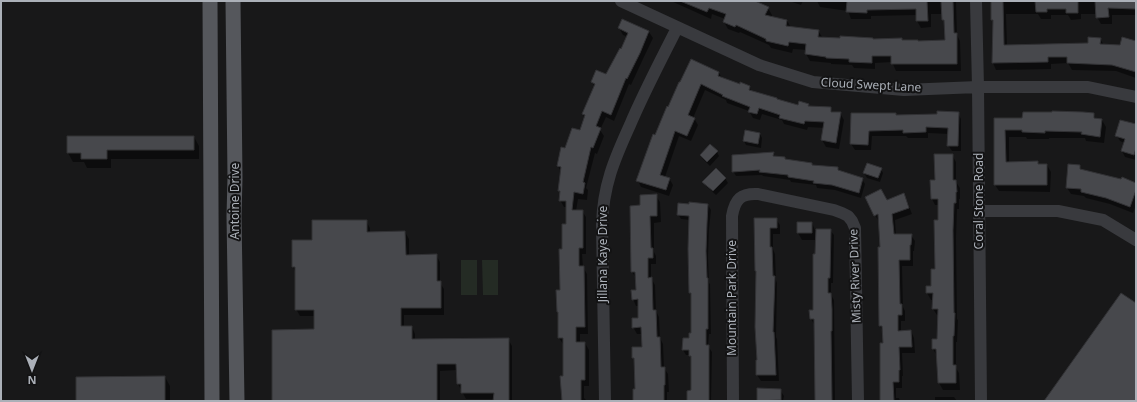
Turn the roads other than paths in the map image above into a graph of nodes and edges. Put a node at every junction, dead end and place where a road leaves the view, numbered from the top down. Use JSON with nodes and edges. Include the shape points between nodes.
{"nodes":[{"id":1,"x":210,"y":1,"type":"edge"},
{"id":2,"x":233,"y":1,"type":"edge"},
{"id":3,"x":621,"y":1,"type":"edge"},
{"id":4,"x":976,"y":1,"type":"edge"},
{"id":5,"x":677,"y":28,"type":"junction"},
{"id":6,"x":978,"y":87,"type":"junction"},
{"id":7,"x":1136,"y":97,"type":"edge"},
{"id":8,"x":740,"y":197,"type":"joint"},
{"id":9,"x":979,"y":210,"type":"junction"},
{"id":10,"x":212,"y":216,"type":"junction"},
{"id":11,"x":234,"y":216,"type":"junction"},
{"id":12,"x":1136,"y":240,"type":"edge"},
{"id":13,"x":212,"y":401,"type":"edge"},
{"id":14,"x":237,"y":401,"type":"edge"},
{"id":15,"x":605,"y":401,"type":"edge"},
{"id":16,"x":733,"y":401,"type":"edge"},
{"id":17,"x":858,"y":401,"type":"edge"},
{"id":18,"x":981,"y":401,"type":"edge"}],
"edges":[{"from":1,"to":10,"type":"main road","name":"Antoine Drive"},
{"from":2,"to":11,"type":"main road","name":"Antoine Drive"},
{"from":3,"to":5,"type":"street","name":"Cloud Swept Lane"},
{"from":4,"to":6,"type":"street","name":"Coral Stone Road"},
{"from":5,"to":6,"type":"street","name":"Cloud Swept Lane","via":[[759,65],[813,82],[904,90]]},
{"from":5,"to":15,"type":"street","name":"Jillana Kaye Drive","via":[[619,149],[606,187],[602,225]]},
{"from":6,"to":7,"type":"street","name":"Cloud Swept Lane","via":[[1088,87]]},
{"from":6,"to":9,"type":"street","name":"Coral Stone Road"},
{"from":8,"to":16,"type":"street","name":"Mountain Park Drive","via":[[734,205],[732,216]]},
{"from":8,"to":17,"type":"street","name":"Misty River Drive","via":[[758,194],[834,210],[848,216],[852,221],[855,228]]},
{"from":9,"to":12,"type":"street","via":[[1058,211],[1103,220]]},
{"from":9,"to":18,"type":"street","name":"Coral Stone Road"},
{"from":10,"to":11,"type":"main road"},
{"from":10,"to":13,"type":"main road","name":"Antoine Drive"},
{"from":11,"to":14,"type":"main road","name":"Antoine Drive"}]}
